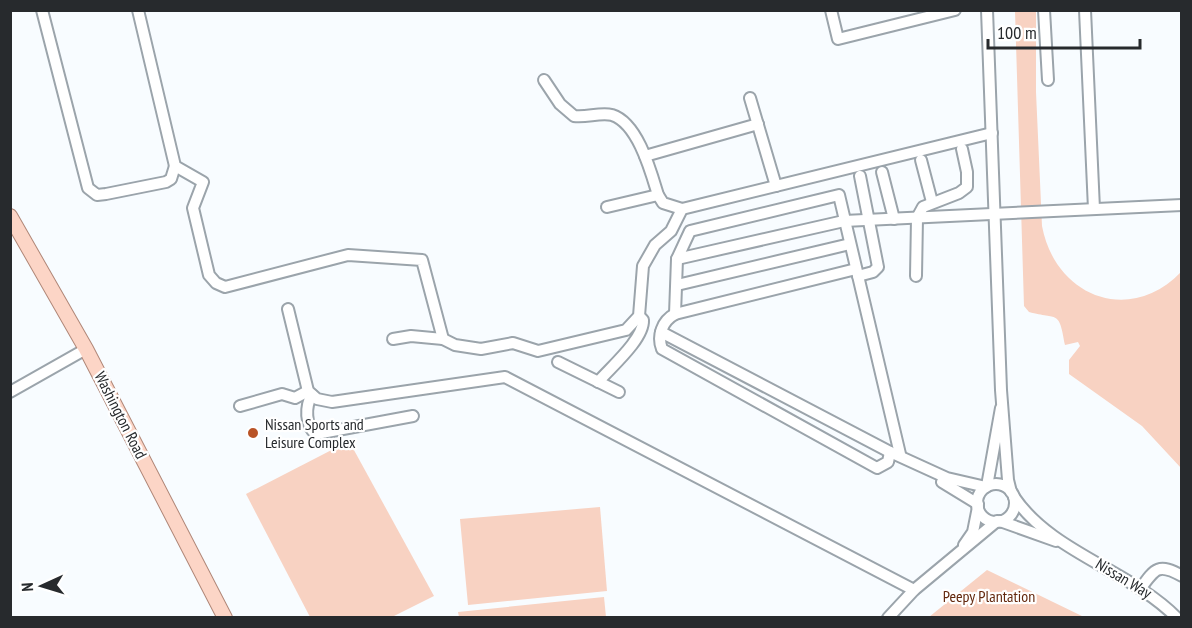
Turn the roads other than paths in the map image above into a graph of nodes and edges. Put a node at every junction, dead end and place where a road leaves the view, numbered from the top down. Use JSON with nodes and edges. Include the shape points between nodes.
{"nodes":[{"id":1,"x":42,"y":10,"type":"edge"},
{"id":2,"x":138,"y":10,"type":"edge"},
{"id":3,"x":831,"y":10,"type":"edge"},
{"id":4,"x":955,"y":10,"type":"edge"},
{"id":5,"x":987,"y":10,"type":"edge"},
{"id":6,"x":1044,"y":10,"type":"edge"},
{"id":7,"x":1085,"y":10,"type":"edge"},
{"id":8,"x":544,"y":80,"type":"dead end"},
{"id":9,"x":1048,"y":80,"type":"dead end"},
{"id":10,"x":750,"y":98,"type":"dead end"},
{"id":11,"x":758,"y":124,"type":"junction"},
{"id":12,"x":992,"y":133,"type":"junction"},
{"id":13,"x":962,"y":149,"type":"dead end"},
{"id":14,"x":645,"y":156,"type":"junction"},
{"id":15,"x":921,"y":160,"type":"dead end"},
{"id":16,"x":175,"y":166,"type":"junction"},
{"id":17,"x":882,"y":172,"type":"dead end"},
{"id":18,"x":860,"y":176,"type":"dead end"},
{"id":19,"x":776,"y":186,"type":"junction"},
{"id":20,"x":658,"y":195,"type":"junction"},
{"id":21,"x":932,"y":202,"type":"junction"},
{"id":22,"x":1182,"y":205,"type":"edge"},
{"id":23,"x":607,"y":207,"type":"dead end"},
{"id":24,"x":682,"y":209,"type":"junction"},
{"id":25,"x":1094,"y":209,"type":"junction"},
{"id":26,"x":995,"y":213,"type":"junction"},
{"id":27,"x":10,"y":216,"type":"edge"},
{"id":28,"x":917,"y":218,"type":"junction"},
{"id":29,"x":894,"y":219,"type":"junction"},
{"id":30,"x":844,"y":221,"type":"junction"},
{"id":31,"x":869,"y":222,"type":"junction"},
{"id":32,"x":850,"y":244,"type":"junction"},
{"id":33,"x":677,"y":259,"type":"junction"},
{"id":34,"x":857,"y":272,"type":"junction"},
{"id":35,"x":916,"y":276,"type":"dead end"},
{"id":36,"x":676,"y":285,"type":"junction"},
{"id":37,"x":288,"y":309,"type":"dead end"},
{"id":38,"x":675,"y":314,"type":"junction"},
{"id":39,"x":639,"y":316,"type":"junction"},
{"id":40,"x":661,"y":332,"type":"junction"},
{"id":41,"x":393,"y":339,"type":"dead end"},
{"id":42,"x":443,"y":339,"type":"junction"},
{"id":43,"x":86,"y":349,"type":"junction"},
{"id":44,"x":558,"y":362,"type":"dead end"},
{"id":45,"x":598,"y":382,"type":"junction"},
{"id":46,"x":10,"y":392,"type":"edge"},
{"id":47,"x":619,"y":392,"type":"dead end"},
{"id":48,"x":310,"y":393,"type":"junction"},
{"id":49,"x":1002,"y":402,"type":"junction"},
{"id":50,"x":240,"y":406,"type":"dead end"},
{"id":51,"x":413,"y":416,"type":"dead end"},
{"id":52,"x":895,"y":453,"type":"junction"},
{"id":53,"x":986,"y":486,"type":"junction"},
{"id":54,"x":1013,"y":494,"type":"junction"},
{"id":55,"x":978,"y":505,"type":"junction"},
{"id":56,"x":999,"y":521,"type":"junction"},
{"id":57,"x":1068,"y":545,"type":"junction"},
{"id":58,"x":960,"y":550,"type":"junction"},
{"id":59,"x":1182,"y":576,"type":"edge"},
{"id":60,"x":1141,"y":588,"type":"junction"},
{"id":61,"x":914,"y":590,"type":"junction"},
{"id":62,"x":225,"y":618,"type":"edge"},
{"id":63,"x":888,"y":618,"type":"edge"},
{"id":64,"x":1177,"y":618,"type":"edge"}],
"edges":[{"from":1,"to":16,"type":"street","via":[[88,188],[97,195],[166,182]]},
{"from":2,"to":16,"type":"street"},
{"from":3,"to":4,"type":"street","via":[[837,39]]},
{"from":5,"to":12,"type":"street"},
{"from":6,"to":9,"type":"street"},
{"from":7,"to":25,"type":"street"},
{"from":8,"to":14,"type":"street","via":[[560,104],[574,116],[614,116],[626,124]]},
{"from":10,"to":11,"type":"street"},
{"from":11,"to":14,"type":"street"},
{"from":11,"to":19,"type":"street"},
{"from":12,"to":19,"type":"street"},
{"from":12,"to":26,"type":"street"},
{"from":13,"to":21,"type":"street","via":[[967,187]]},
{"from":14,"to":20,"type":"street"},
{"from":15,"to":21,"type":"street"},
{"from":16,"to":42,"type":"street","via":[[203,182],[193,208],[209,275],[216,283],[225,287],[348,255],[422,260]]},
{"from":17,"to":29,"type":"street"},
{"from":18,"to":31,"type":"street"},
{"from":19,"to":24,"type":"street"},
{"from":20,"to":23,"type":"street"},
{"from":20,"to":24,"type":"street","via":[[663,202]]},
{"from":21,"to":28,"type":"street","via":[[923,207]]},
{"from":22,"to":25,"type":"street"},
{"from":24,"to":39,"type":"street","via":[[671,231],[655,245],[643,266]]},
{"from":25,"to":26,"type":"street"},
{"from":26,"to":28,"type":"street"},
{"from":26,"to":49,"type":"street"},
{"from":27,"to":43,"type":"main road","name":"Washington Road"},
{"from":28,"to":29,"type":"street"},
{"from":28,"to":35,"type":"street"},
{"from":29,"to":31,"type":"street"},
{"from":30,"to":31,"type":"street"},
{"from":30,"to":32,"type":"street"},
{"from":30,"to":33,"type":"street"},
{"from":30,"to":33,"type":"street","via":[[839,195],[690,231]]},
{"from":31,"to":34,"type":"street","via":[[878,267],[873,272]]},
{"from":32,"to":34,"type":"street"},
{"from":32,"to":36,"type":"street"},
{"from":33,"to":36,"type":"street"},
{"from":34,"to":38,"type":"street"},
{"from":34,"to":52,"type":"street"},
{"from":36,"to":38,"type":"street"},
{"from":37,"to":48,"type":"street"},
{"from":38,"to":40,"type":"street","via":[[666,320]]},
{"from":39,"to":42,"type":"street","via":[[626,330],[538,351],[513,343],[481,349]]},
{"from":39,"to":45,"type":"street","via":[[644,326],[639,336]]},
{"from":40,"to":52,"type":"street"},
{"from":40,"to":52,"type":"street","via":[[662,349],[877,468]]},
{"from":41,"to":42,"type":"street"},
{"from":43,"to":46,"type":"street"},
{"from":43,"to":62,"type":"main road","name":"Washington Road"},
{"from":44,"to":45,"type":"street"},
{"from":45,"to":47,"type":"street"},
{"from":48,"to":50,"type":"street","via":[[295,398],[282,394]]},
{"from":48,"to":51,"type":"street","via":[[308,418],[316,434]]},
{"from":48,"to":61,"type":"street","via":[[332,402],[505,377]]},
{"from":49,"to":53,"type":"street"},
{"from":49,"to":54,"type":"street","via":[[1008,480]]},
{"from":52,"to":53,"type":"street","via":[[947,478]]},
{"from":52,"to":55,"type":"street","via":[[898,459]]},
{"from":53,"to":54,"type":"street","via":[[1000,484]]},
{"from":53,"to":55,"type":"street"},
{"from":54,"to":56,"type":"street","via":[[1014,510]]},
{"from":54,"to":57,"type":"street","via":[[1036,521]]},
{"from":55,"to":56,"type":"street","via":[[986,518]]},
{"from":55,"to":58,"type":"street","via":[[973,532]]},
{"from":56,"to":57,"type":"street"},
{"from":56,"to":58,"type":"street"},
{"from":57,"to":60,"type":"street","name":"Nissan Way"},
{"from":58,"to":61,"type":"street"},
{"from":59,"to":60,"type":"street","via":[[1161,568],[1153,571]]},
{"from":60,"to":64,"type":"street","name":"Nissan Way","via":[[1158,598]]},
{"from":61,"to":63,"type":"street"}]}
